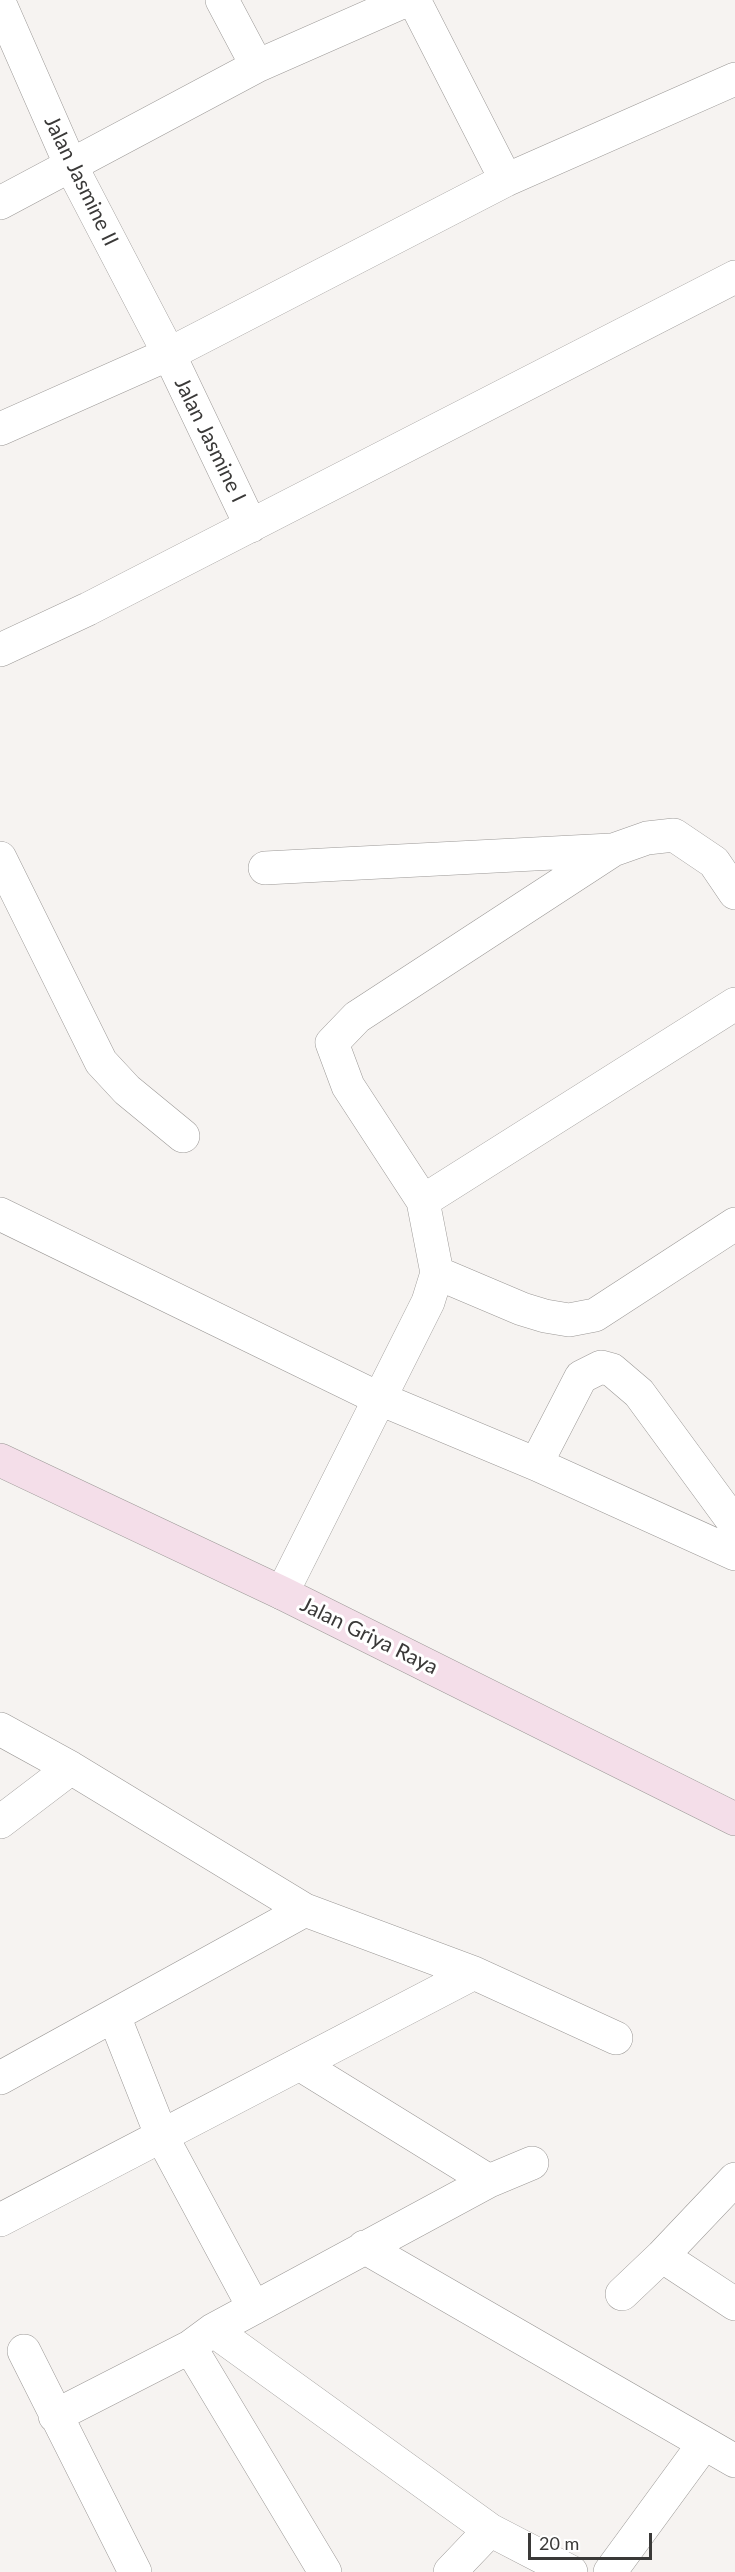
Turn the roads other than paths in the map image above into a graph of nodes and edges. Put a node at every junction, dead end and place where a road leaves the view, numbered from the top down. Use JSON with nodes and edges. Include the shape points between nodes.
{"nodes":[{"id":1,"x":222,"y":0,"type":"edge"},
{"id":2,"x":407,"y":0,"type":"edge"},
{"id":3,"x":414,"y":0,"type":"edge"},
{"id":4,"x":0,"y":4,"type":"edge"},
{"id":5,"x":257,"y":66,"type":"junction"},
{"id":6,"x":735,"y":79,"type":"edge"},
{"id":7,"x":71,"y":166,"type":"junction"},
{"id":8,"x":506,"y":180,"type":"junction"},
{"id":9,"x":0,"y":202,"type":"edge"},
{"id":10,"x":735,"y":278,"type":"edge"},
{"id":11,"x":169,"y":354,"type":"junction"},
{"id":12,"x":0,"y":429,"type":"edge"},
{"id":13,"x":251,"y":526,"type":"junction"},
{"id":14,"x":0,"y":650,"type":"edge"},
{"id":15,"x":613,"y":850,"type":"junction"},
{"id":16,"x":0,"y":858,"type":"edge"},
{"id":17,"x":264,"y":868,"type":"dead end"},
{"id":18,"x":735,"y":893,"type":"edge"},
{"id":19,"x":735,"y":1004,"type":"edge"},
{"id":20,"x":183,"y":1136,"type":"dead end"},
{"id":21,"x":423,"y":1200,"type":"junction"},
{"id":22,"x":0,"y":1214,"type":"edge"},
{"id":23,"x":735,"y":1224,"type":"edge"},
{"id":24,"x":437,"y":1273,"type":"junction"},
{"id":25,"x":378,"y":1398,"type":"junction"},
{"id":26,"x":0,"y":1460,"type":"edge"},
{"id":27,"x":536,"y":1464,"type":"junction"},
{"id":28,"x":735,"y":1524,"type":"edge"},
{"id":29,"x":735,"y":1554,"type":"edge"},
{"id":30,"x":282,"y":1593,"type":"junction"},
{"id":31,"x":0,"y":1729,"type":"edge"},
{"id":32,"x":71,"y":1768,"type":"junction"},
{"id":33,"x":735,"y":1819,"type":"edge"},
{"id":34,"x":0,"y":1822,"type":"edge"},
{"id":35,"x":305,"y":1910,"type":"junction"},
{"id":36,"x":474,"y":1973,"type":"junction"},
{"id":37,"x":114,"y":2016,"type":"junction"},
{"id":38,"x":616,"y":2038,"type":"dead end"},
{"id":39,"x":301,"y":2065,"type":"junction"},
{"id":40,"x":0,"y":2078,"type":"edge"},
{"id":41,"x":162,"y":2137,"type":"junction"},
{"id":42,"x":532,"y":2163,"type":"dead end"},
{"id":43,"x":735,"y":2179,"type":"edge"},
{"id":44,"x":489,"y":2181,"type":"junction"},
{"id":45,"x":0,"y":2220,"type":"edge"},
{"id":46,"x":364,"y":2247,"type":"junction"},
{"id":47,"x":662,"y":2256,"type":"junction"},
{"id":48,"x":622,"y":2294,"type":"dead end"},
{"id":49,"x":735,"y":2304,"type":"edge"},
{"id":50,"x":255,"y":2308,"type":"junction"},
{"id":51,"x":201,"y":2338,"type":"junction"},
{"id":52,"x":24,"y":2351,"type":"dead end"},
{"id":53,"x":55,"y":2416,"type":"junction"},
{"id":54,"x":703,"y":2445,"type":"junction"},
{"id":55,"x":735,"y":2462,"type":"edge"},
{"id":56,"x":490,"y":2530,"type":"junction"},
{"id":57,"x":460,"y":2569,"type":"edge"},
{"id":58,"x":135,"y":2572,"type":"edge"},
{"id":59,"x":325,"y":2572,"type":"edge"},
{"id":60,"x":571,"y":2572,"type":"edge"},
{"id":61,"x":609,"y":2572,"type":"edge"}],
"edges":[{"from":1,"to":5,"type":"street"},
{"from":2,"to":5,"type":"street"},
{"from":3,"to":8,"type":"street"},
{"from":4,"to":7,"type":"street","name":"Jalan Jasmine II"},
{"from":5,"to":7,"type":"street"},
{"from":6,"to":8,"type":"street"},
{"from":7,"to":9,"type":"street"},
{"from":7,"to":11,"type":"street","name":"Jalan Jasmine II"},
{"from":8,"to":11,"type":"street"},
{"from":10,"to":13,"type":"street"},
{"from":11,"to":12,"type":"street"},
{"from":11,"to":13,"type":"street","name":"Jalan Jasmine I"},
{"from":13,"to":14,"type":"street"},
{"from":15,"to":17,"type":"street"},
{"from":15,"to":18,"type":"street","via":[[647,838],[674,835],[714,862]]},
{"from":15,"to":21,"type":"street","via":[[357,1017],[332,1043],[348,1086]]},
{"from":16,"to":20,"type":"street","via":[[101,1062],[127,1090]]},
{"from":19,"to":21,"type":"street"},
{"from":21,"to":24,"type":"street"},
{"from":22,"to":25,"type":"street"},
{"from":23,"to":24,"type":"street","via":[[595,1315],[569,1320],[522,1309]]},
{"from":24,"to":25,"type":"street","via":[[428,1302]]},
{"from":25,"to":27,"type":"street"},
{"from":25,"to":30,"type":"street"},
{"from":26,"to":30,"type":"street","name":"Jalan Griya Raya"},
{"from":27,"to":28,"type":"street","via":[[581,1377],[601,1367],[612,1370],[639,1394]]},
{"from":27,"to":29,"type":"street"},
{"from":30,"to":33,"type":"street","name":"Jalan Griya Raya"},
{"from":31,"to":32,"type":"street"},
{"from":32,"to":34,"type":"street"},
{"from":32,"to":35,"type":"street"},
{"from":35,"to":36,"type":"street"},
{"from":35,"to":37,"type":"street"},
{"from":36,"to":38,"type":"street"},
{"from":36,"to":39,"type":"street"},
{"from":37,"to":40,"type":"street"},
{"from":37,"to":41,"type":"street"},
{"from":39,"to":41,"type":"street"},
{"from":39,"to":44,"type":"street"},
{"from":41,"to":45,"type":"street"},
{"from":41,"to":50,"type":"street"},
{"from":42,"to":44,"type":"street"},
{"from":43,"to":47,"type":"street"},
{"from":44,"to":46,"type":"street"},
{"from":46,"to":50,"type":"street"},
{"from":46,"to":54,"type":"street"},
{"from":47,"to":48,"type":"street"},
{"from":47,"to":49,"type":"street"},
{"from":50,"to":51,"type":"street"},
{"from":51,"to":53,"type":"street"},
{"from":51,"to":56,"type":"street"},
{"from":51,"to":59,"type":"street"},
{"from":52,"to":53,"type":"street"},
{"from":53,"to":58,"type":"street"},
{"from":54,"to":55,"type":"street"},
{"from":54,"to":61,"type":"street"},
{"from":56,"to":57,"type":"street"},
{"from":56,"to":60,"type":"street"}]}
